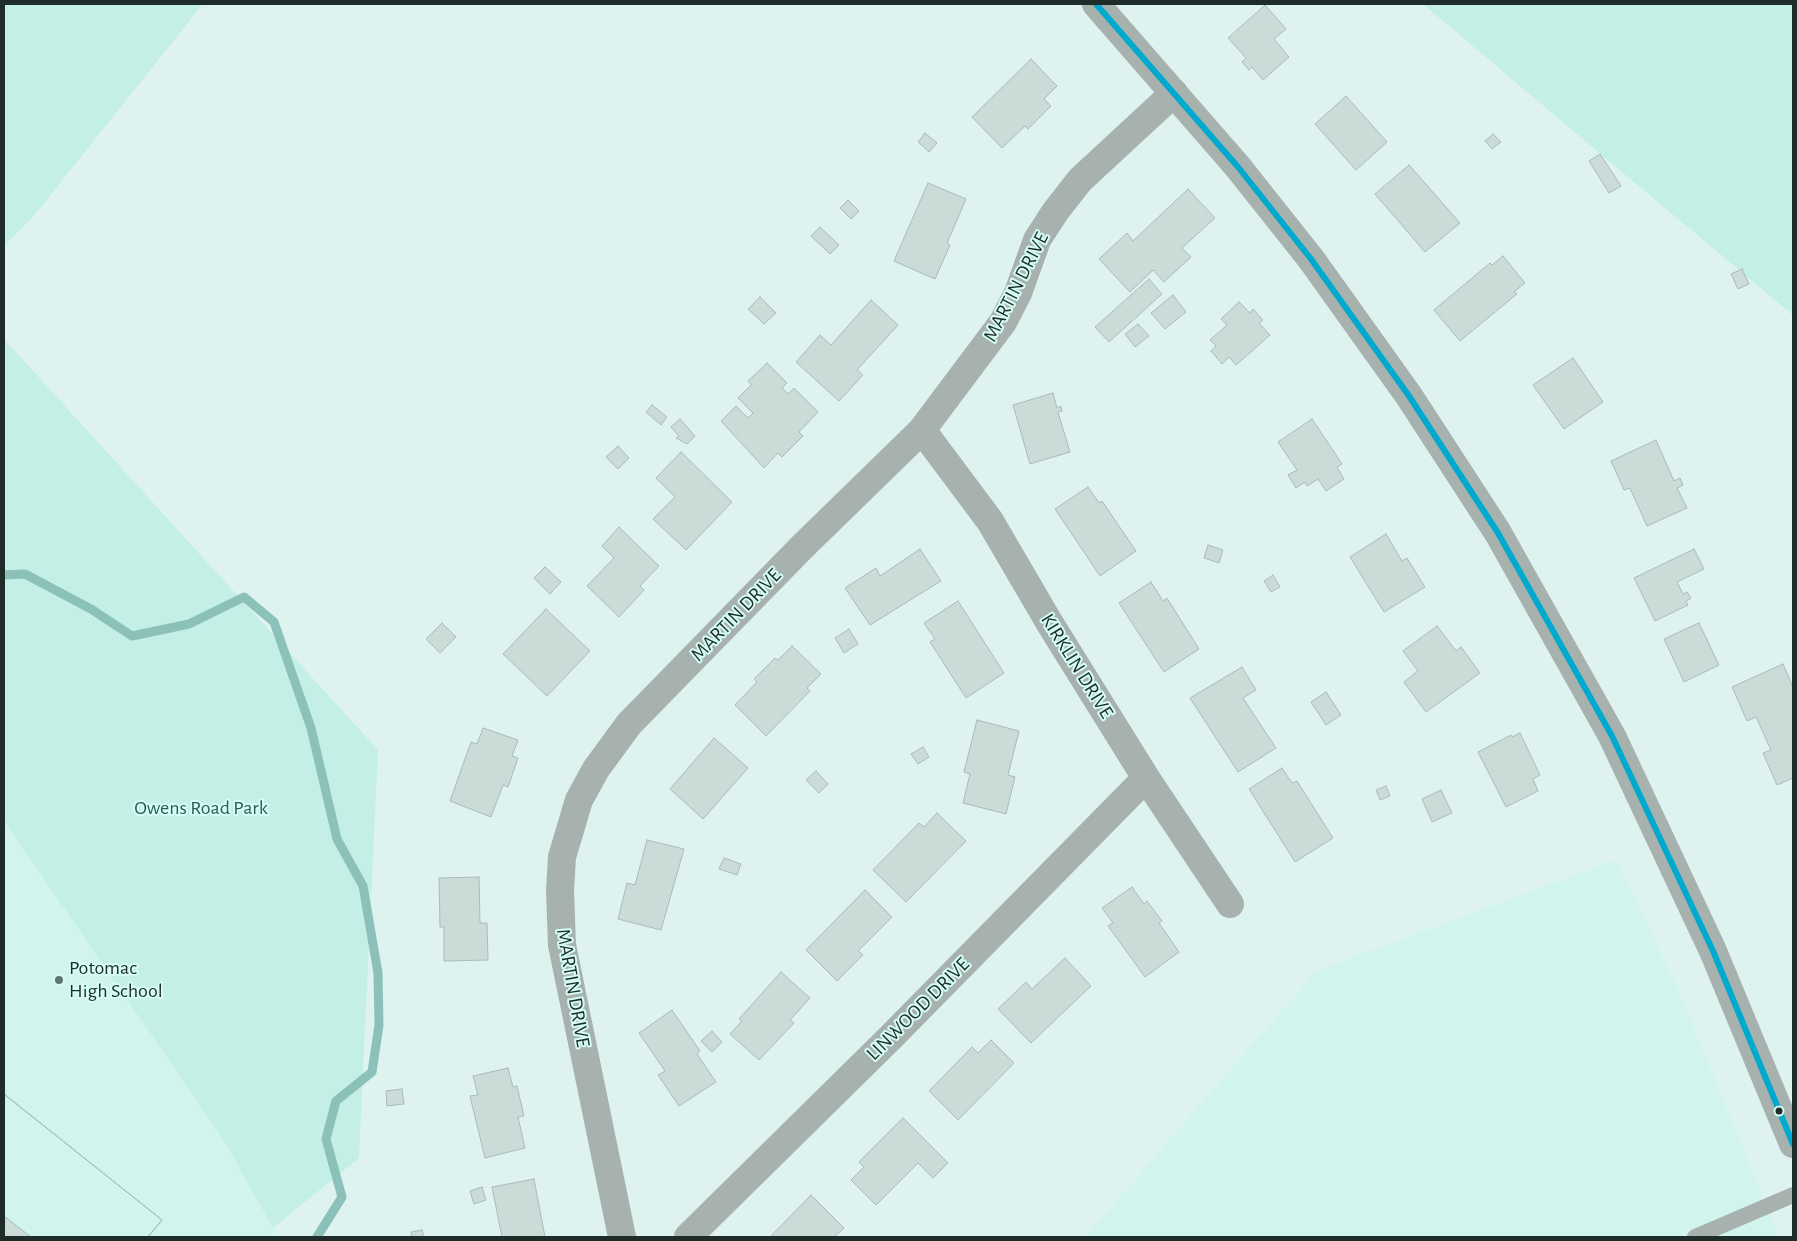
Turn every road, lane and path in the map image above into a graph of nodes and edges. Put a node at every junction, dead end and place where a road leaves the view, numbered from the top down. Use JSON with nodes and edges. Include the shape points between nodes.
{"nodes":[{"id":1,"x":1096,"y":4,"type":"edge"},
{"id":2,"x":1174,"y":93,"type":"junction"},
{"id":3,"x":922,"y":430,"type":"junction"},
{"id":4,"x":1146,"y":778,"type":"junction"},
{"id":5,"x":1230,"y":904,"type":"dead end"},
{"id":6,"x":1793,"y":1144,"type":"edge"},
{"id":7,"x":1793,"y":1195,"type":"edge"},
{"id":8,"x":622,"y":1237,"type":"edge"},
{"id":9,"x":688,"y":1237,"type":"edge"},
{"id":10,"x":1695,"y":1237,"type":"edge"}],
"edges":[{"from":1,"to":2,"type":"street"},
{"from":2,"to":3,"type":"street","name":"MARTIN DRIVE","via":[[1080,180],[1055,212],[1037,240],[1018,293],[1003,322]]},
{"from":2,"to":6,"type":"street","via":[[1312,259],[1409,396],[1498,532],[1612,736],[1713,951]]},
{"from":3,"to":4,"type":"street","name":"KIRKLIN DRIVE","via":[[990,521]]},
{"from":3,"to":8,"type":"street","name":"MARTIN DRIVE","via":[[629,724],[596,769],[579,800],[562,857],[562,945]]},
{"from":4,"to":5,"type":"street","name":"KIRKLIN DRIVE"},
{"from":4,"to":9,"type":"street","name":"LINWOOD DRIVE"},
{"from":7,"to":10,"type":"lane"}]}
